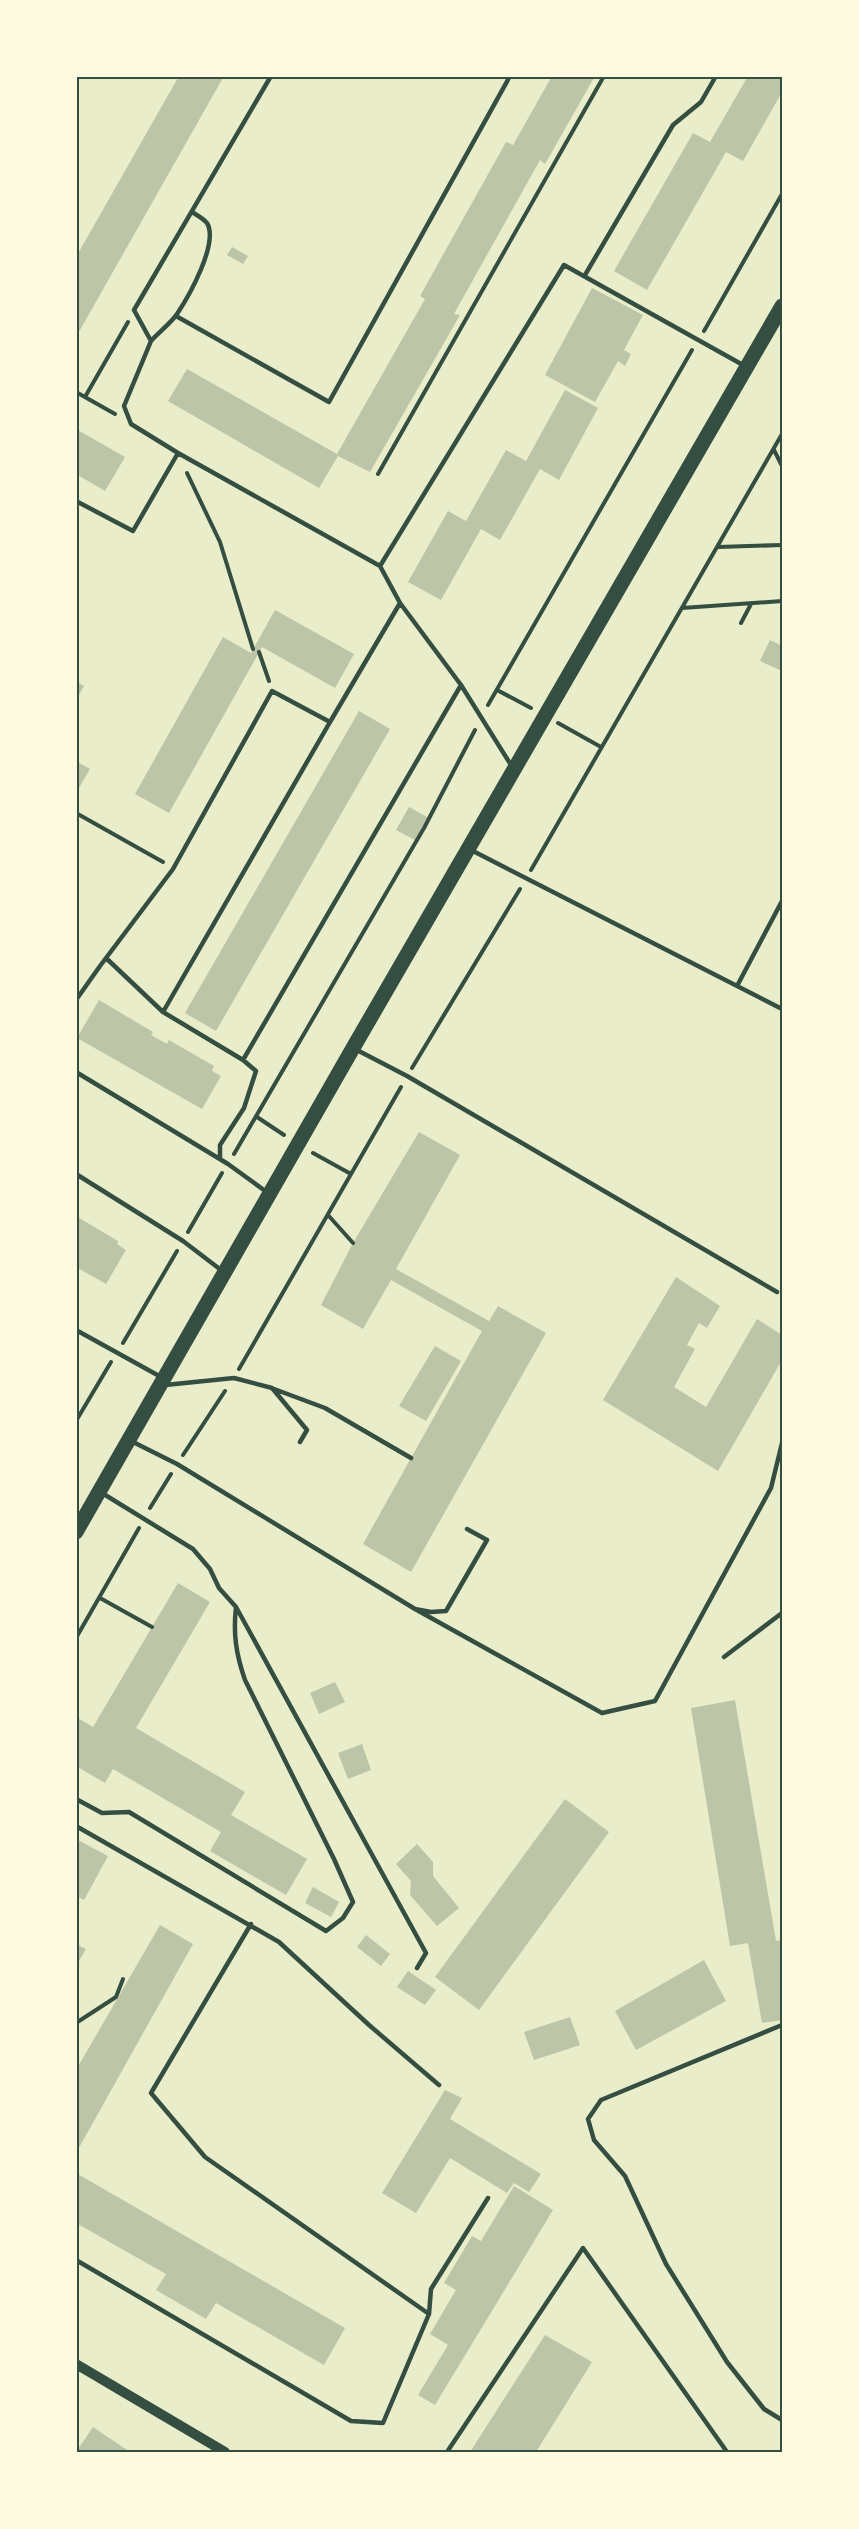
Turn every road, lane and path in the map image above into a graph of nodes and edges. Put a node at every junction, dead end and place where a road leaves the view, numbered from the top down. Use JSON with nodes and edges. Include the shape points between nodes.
{"nodes":[{"id":1,"x":271,"y":76,"type":"edge"},
{"id":2,"x":510,"y":76,"type":"edge"},
{"id":3,"x":604,"y":76,"type":"edge"},
{"id":4,"x":716,"y":76,"type":"edge"},
{"id":5,"x":783,"y":194,"type":"edge"},
{"id":6,"x":192,"y":212,"type":"junction"},
{"id":7,"x":585,"y":275,"type":"junction"},
{"id":8,"x":782,"y":308,"type":"edge"},
{"id":9,"x":134,"y":310,"type":"junction"},
{"id":10,"x":176,"y":316,"type":"junction"},
{"id":11,"x":699,"y":339,"type":"junction"},
{"id":12,"x":152,"y":341,"type":"junction"},
{"id":13,"x":747,"y":367,"type":"junction"},
{"id":14,"x":76,"y":392,"type":"edge"},
{"id":15,"x":85,"y":397,"type":"junction"},
{"id":16,"x":131,"y":424,"type":"junction"},
{"id":17,"x":783,"y":434,"type":"edge"},
{"id":18,"x":773,"y":449,"type":"junction"},
{"id":19,"x":178,"y":453,"type":"junction"},
{"id":20,"x":783,"y":466,"type":"edge"},
{"id":21,"x":378,"y":474,"type":"dead end"},
{"id":22,"x":76,"y":501,"type":"edge"},
{"id":23,"x":783,"y":546,"type":"edge"},
{"id":24,"x":717,"y":547,"type":"junction"},
{"id":25,"x":380,"y":566,"type":"junction"},
{"id":26,"x":783,"y":601,"type":"edge"},
{"id":27,"x":400,"y":603,"type":"junction"},
{"id":28,"x":751,"y":603,"type":"junction"},
{"id":29,"x":682,"y":609,"type":"junction"},
{"id":30,"x":741,"y":623,"type":"dead end"},
{"id":31,"x":253,"y":649,"type":"dead end"},
{"id":32,"x":259,"y":652,"type":"dead end"},
{"id":33,"x":461,"y":685,"type":"junction"},
{"id":34,"x":272,"y":691,"type":"junction"},
{"id":35,"x":481,"y":718,"type":"junction"},
{"id":36,"x":330,"y":722,"type":"junction"},
{"id":37,"x":514,"y":769,"type":"junction"},
{"id":38,"x":76,"y":813,"type":"edge"},
{"id":39,"x":469,"y":849,"type":"junction"},
{"id":40,"x":173,"y":869,"type":"junction"},
{"id":41,"x":526,"y":879,"type":"junction"},
{"id":42,"x":783,"y":901,"type":"edge"},
{"id":43,"x":106,"y":958,"type":"junction"},
{"id":44,"x":737,"y":986,"type":"junction"},
{"id":45,"x":76,"y":1000,"type":"edge"},
{"id":46,"x":783,"y":1009,"type":"edge"},
{"id":47,"x":163,"y":1012,"type":"junction"},
{"id":48,"x":353,"y":1048,"type":"junction"},
{"id":49,"x":243,"y":1060,"type":"junction"},
{"id":50,"x":76,"y":1072,"type":"edge"},
{"id":51,"x":407,"y":1076,"type":"junction"},
{"id":52,"x":220,"y":1158,"type":"junction"},
{"id":53,"x":228,"y":1164,"type":"junction"},
{"id":54,"x":76,"y":1174,"type":"edge"},
{"id":55,"x":270,"y":1195,"type":"junction"},
{"id":56,"x":328,"y":1215,"type":"junction"},
{"id":57,"x":183,"y":1241,"type":"junction"},
{"id":58,"x":353,"y":1243,"type":"dead end"},
{"id":59,"x":224,"y":1273,"type":"junction"},
{"id":60,"x":777,"y":1292,"type":"dead end"},
{"id":61,"x":76,"y":1330,"type":"edge"},
{"id":62,"x":117,"y":1353,"type":"junction"},
{"id":63,"x":234,"y":1378,"type":"junction"},
{"id":64,"x":161,"y":1382,"type":"junction"},
{"id":65,"x":272,"y":1388,"type":"junction"},
{"id":66,"x":76,"y":1421,"type":"edge"},
{"id":67,"x":129,"y":1440,"type":"junction"},
{"id":68,"x":300,"y":1442,"type":"dead end"},
{"id":69,"x":783,"y":1443,"type":"edge"},
{"id":70,"x":411,"y":1458,"type":"dead end"},
{"id":71,"x":177,"y":1464,"type":"junction"},
{"id":72,"x":99,"y":1492,"type":"junction"},
{"id":73,"x":144,"y":1519,"type":"junction"},
{"id":74,"x":467,"y":1529,"type":"dead end"},
{"id":75,"x":76,"y":1532,"type":"edge"},
{"id":76,"x":100,"y":1598,"type":"junction"},
{"id":77,"x":236,"y":1607,"type":"junction"},
{"id":78,"x":415,"y":1609,"type":"junction"},
{"id":79,"x":783,"y":1612,"type":"edge"},
{"id":80,"x":152,"y":1627,"type":"dead end"},
{"id":81,"x":76,"y":1638,"type":"edge"},
{"id":82,"x":724,"y":1657,"type":"dead end"},
{"id":83,"x":76,"y":1799,"type":"edge"},
{"id":84,"x":76,"y":1827,"type":"edge"},
{"id":85,"x":251,"y":1924,"type":"junction"},
{"id":86,"x":417,"y":1968,"type":"dead end"},
{"id":87,"x":123,"y":1979,"type":"dead end"},
{"id":88,"x":76,"y":2023,"type":"edge"},
{"id":89,"x":783,"y":2025,"type":"edge"},
{"id":90,"x":439,"y":2085,"type":"dead end"},
{"id":91,"x":488,"y":2198,"type":"dead end"},
{"id":92,"x":76,"y":2260,"type":"edge"},
{"id":93,"x":429,"y":2314,"type":"junction"},
{"id":94,"x":76,"y":2364,"type":"edge"},
{"id":95,"x":783,"y":2420,"type":"edge"},
{"id":96,"x":225,"y":2452,"type":"edge"},
{"id":97,"x":447,"y":2452,"type":"edge"},
{"id":98,"x":727,"y":2452,"type":"edge"}],
"edges":[{"from":1,"to":6,"type":"lane"},
{"from":2,"to":10,"type":"lane","via":[[329,402]]},
{"from":3,"to":21,"type":"path"},
{"from":4,"to":7,"type":"lane","via":[[701,102],[673,125]]},
{"from":5,"to":11,"type":"path"},
{"from":6,"to":9,"type":"lane"},
{"from":6,"to":10,"type":"lane","via":[[207,222],[212,239]]},
{"from":7,"to":11,"type":"lane"},
{"from":7,"to":25,"type":"lane","via":[[564,265]]},
{"from":8,"to":13,"type":"main road"},
{"from":9,"to":12,"type":"lane"},
{"from":9,"to":15,"type":"path"},
{"from":10,"to":12,"type":"lane"},
{"from":11,"to":13,"type":"lane"},
{"from":11,"to":35,"type":"path"},
{"from":12,"to":16,"type":"lane","via":[[124,406]]},
{"from":13,"to":37,"type":"main road"},
{"from":14,"to":15,"type":"path"},
{"from":15,"to":16,"type":"path"},
{"from":16,"to":19,"type":"lane"},
{"from":17,"to":18,"type":"path"},
{"from":18,"to":20,"type":"path"},
{"from":18,"to":24,"type":"path"},
{"from":19,"to":22,"type":"lane","via":[[134,531]]},
{"from":19,"to":25,"type":"lane"},
{"from":19,"to":31,"type":"path","via":[[220,542]]},
{"from":23,"to":24,"type":"path"},
{"from":24,"to":29,"type":"path"},
{"from":25,"to":27,"type":"lane"},
{"from":26,"to":28,"type":"path"},
{"from":27,"to":33,"type":"lane"},
{"from":27,"to":36,"type":"lane"},
{"from":28,"to":29,"type":"path"},
{"from":28,"to":30,"type":"path"},
{"from":29,"to":41,"type":"path"},
{"from":32,"to":34,"type":"path"},
{"from":33,"to":35,"type":"lane"},
{"from":33,"to":49,"type":"lane"},
{"from":34,"to":36,"type":"lane"},
{"from":34,"to":40,"type":"lane"},
{"from":35,"to":37,"type":"lane"},
{"from":35,"to":53,"type":"path","via":[[424,828]]},
{"from":36,"to":47,"type":"lane"},
{"from":37,"to":39,"type":"main road"},
{"from":38,"to":40,"type":"path"},
{"from":39,"to":41,"type":"lane"},
{"from":39,"to":48,"type":"main road"},
{"from":40,"to":43,"type":"lane"},
{"from":41,"to":44,"type":"lane"},
{"from":41,"to":51,"type":"path"},
{"from":42,"to":44,"type":"lane"},
{"from":43,"to":45,"type":"lane"},
{"from":43,"to":47,"type":"lane"},
{"from":44,"to":46,"type":"lane"},
{"from":47,"to":49,"type":"lane"},
{"from":48,"to":51,"type":"lane"},
{"from":48,"to":55,"type":"main road"},
{"from":49,"to":52,"type":"lane","via":[[256,1071],[244,1108],[220,1145]]},
{"from":50,"to":52,"type":"lane"},
{"from":51,"to":56,"type":"path"},
{"from":51,"to":60,"type":"lane"},
{"from":52,"to":53,"type":"lane"},
{"from":53,"to":55,"type":"lane"},
{"from":53,"to":57,"type":"path"},
{"from":54,"to":57,"type":"lane"},
{"from":55,"to":59,"type":"main road"},
{"from":56,"to":58,"type":"path"},
{"from":56,"to":63,"type":"path"},
{"from":57,"to":59,"type":"lane"},
{"from":57,"to":62,"type":"path"},
{"from":59,"to":64,"type":"main road"},
{"from":61,"to":62,"type":"lane"},
{"from":62,"to":64,"type":"lane"},
{"from":62,"to":66,"type":"path"},
{"from":63,"to":64,"type":"lane"},
{"from":63,"to":65,"type":"lane"},
{"from":63,"to":71,"type":"path"},
{"from":64,"to":67,"type":"main road"},
{"from":65,"to":68,"type":"lane","via":[[307,1430]]},
{"from":65,"to":70,"type":"lane","via":[[325,1408]]},
{"from":67,"to":71,"type":"lane"},
{"from":67,"to":72,"type":"main road"},
{"from":69,"to":78,"type":"lane","via":[[771,1488],[655,1701],[602,1713]]},
{"from":71,"to":73,"type":"path"},
{"from":71,"to":78,"type":"lane"},
{"from":72,"to":73,"type":"lane"},
{"from":72,"to":75,"type":"main road"},
{"from":73,"to":76,"type":"path"},
{"from":73,"to":77,"type":"lane","via":[[193,1549]]},
{"from":74,"to":78,"type":"lane","via":[[487,1540],[446,1611]]},
{"from":76,"to":80,"type":"path"},
{"from":76,"to":81,"type":"path"},
{"from":77,"to":83,"type":"lane","via":[[233,1633],[237,1659],[353,1902],[343,1918],[326,1931],[129,1812],[102,1813]]},
{"from":77,"to":86,"type":"lane","via":[[426,1953]]},
{"from":79,"to":82,"type":"lane"},
{"from":84,"to":85,"type":"lane"},
{"from":85,"to":90,"type":"lane","via":[[279,1942]]},
{"from":85,"to":93,"type":"lane","via":[[151,2093],[205,2157]]},
{"from":87,"to":88,"type":"path","via":[[116,1997]]},
{"from":89,"to":95,"type":"lane","via":[[601,2100],[588,2119],[594,2140],[625,2176],[666,2264],[727,2362],[764,2409]]},
{"from":91,"to":93,"type":"lane","via":[[431,2289]]},
{"from":92,"to":93,"type":"lane","via":[[351,2421],[383,2423]]},
{"from":94,"to":96,"type":"street"},
{"from":97,"to":98,"type":"lane","via":[[583,2248]]}]}
